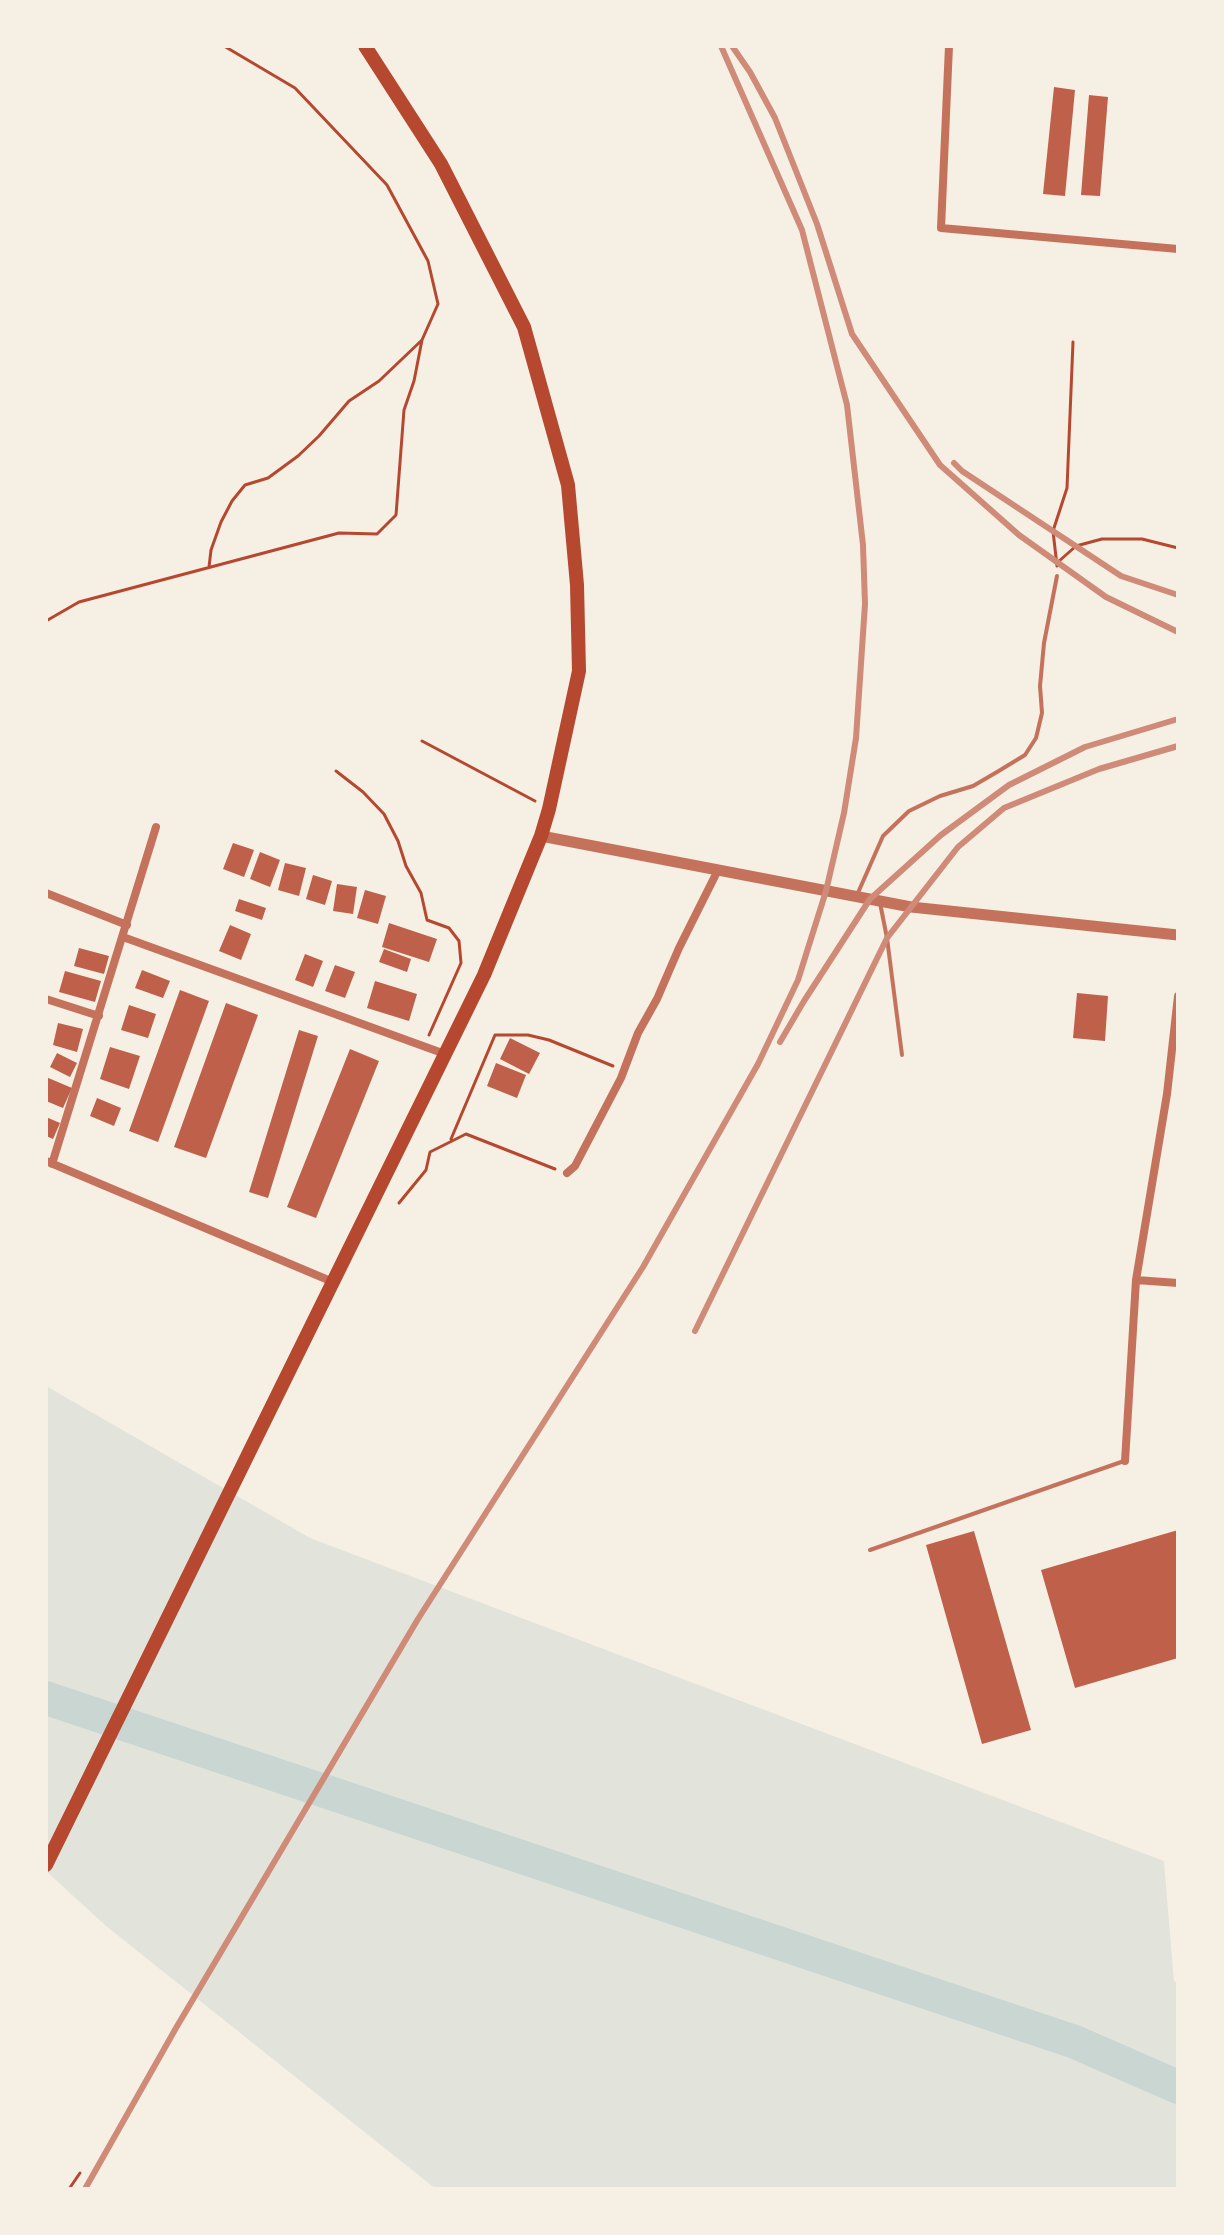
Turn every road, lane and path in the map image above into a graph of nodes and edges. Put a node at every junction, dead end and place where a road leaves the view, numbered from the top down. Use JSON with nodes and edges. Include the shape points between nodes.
{"nodes":[{"id":1,"x":224,"y":46,"type":"edge"},
{"id":2,"x":365,"y":46,"type":"edge"},
{"id":3,"x":949,"y":46,"type":"edge"},
{"id":4,"x":1178,"y":249,"type":"edge"},
{"id":5,"x":422,"y":340,"type":"junction"},
{"id":6,"x":1073,"y":342,"type":"dead end"},
{"id":7,"x":1178,"y":548,"type":"edge"},
{"id":8,"x":209,"y":567,"type":"junction"},
{"id":9,"x":1057,"y":576,"type":"dead end"},
{"id":10,"x":46,"y":621,"type":"edge"},
{"id":11,"x":422,"y":741,"type":"dead end"},
{"id":12,"x":336,"y":771,"type":"dead end"},
{"id":13,"x":549,"y":809,"type":"junction"},
{"id":14,"x":156,"y":827,"type":"dead end"},
{"id":15,"x":541,"y":836,"type":"junction"},
{"id":16,"x":718,"y":870,"type":"junction"},
{"id":17,"x":46,"y":893,"type":"edge"},
{"id":18,"x":856,"y":897,"type":"junction"},
{"id":19,"x":879,"y":901,"type":"junction"},
{"id":20,"x":127,"y":925,"type":"junction"},
{"id":21,"x":1178,"y":935,"type":"edge"},
{"id":22,"x":123,"y":937,"type":"junction"},
{"id":23,"x":1178,"y":996,"type":"edge"},
{"id":24,"x":46,"y":999,"type":"edge"},
{"id":25,"x":99,"y":1016,"type":"junction"},
{"id":26,"x":427,"y":1048,"type":"junction"},
{"id":27,"x":445,"y":1054,"type":"junction"},
{"id":28,"x":902,"y":1055,"type":"dead end"},
{"id":29,"x":625,"y":1067,"type":"junction"},
{"id":30,"x":1167,"y":1094,"type":"junction"},
{"id":31,"x":1178,"y":1095,"type":"edge"},
{"id":32,"x":451,"y":1139,"type":"junction"},
{"id":33,"x":49,"y":1163,"type":"edge"},
{"id":34,"x":567,"y":1173,"type":"joint"},
{"id":35,"x":399,"y":1203,"type":"dead end"},
{"id":36,"x":1136,"y":1280,"type":"junction"},
{"id":37,"x":333,"y":1282,"type":"junction"},
{"id":38,"x":1178,"y":1283,"type":"edge"},
{"id":39,"x":1125,"y":1461,"type":"joint"},
{"id":40,"x":870,"y":1550,"type":"dead end"},
{"id":41,"x":46,"y":1865,"type":"edge"},
{"id":42,"x":80,"y":2173,"type":"dead end"},
{"id":43,"x":69,"y":2189,"type":"edge"}],
"edges":[{"from":1,"to":5,"type":"path","via":[[295,88],[387,185],[428,261],[438,304]]},
{"from":2,"to":13,"type":"highway","via":[[441,164],[524,327],[568,485],[579,671]]},
{"from":3,"to":4,"type":"street","via":[[941,228]]},
{"from":5,"to":8,"type":"path","via":[[349,401],[298,456],[268,478],[245,485],[221,522]]},
{"from":5,"to":8,"type":"path","via":[[404,410],[396,515],[377,534],[339,533]]},
{"from":6,"to":7,"type":"path","via":[[1067,488],[1053,531],[1057,564],[1076,546],[1102,539],[1142,539]]},
{"from":8,"to":10,"type":"path","via":[[79,602]]},
{"from":9,"to":18,"type":"lane","via":[[1044,643],[1036,738],[1025,755],[973,786],[909,811],[883,836]]},
{"from":11,"to":13,"type":"path"},
{"from":12,"to":26,"type":"path","via":[[384,814],[421,893],[427,920],[449,928],[459,941],[461,963]]},
{"from":13,"to":15,"type":"highway"},
{"from":14,"to":20,"type":"street"},
{"from":15,"to":16,"type":"street"},
{"from":15,"to":27,"type":"highway"},
{"from":16,"to":18,"type":"street"},
{"from":16,"to":29,"type":"street"},
{"from":17,"to":20,"type":"street"},
{"from":18,"to":19,"type":"street"},
{"from":19,"to":21,"type":"street"},
{"from":19,"to":28,"type":"lane"},
{"from":20,"to":22,"type":"street"},
{"from":22,"to":25,"type":"street"},
{"from":22,"to":26,"type":"street"},
{"from":23,"to":30,"type":"street"},
{"from":24,"to":25,"type":"street"},
{"from":25,"to":33,"type":"street"},
{"from":26,"to":27,"type":"street"},
{"from":27,"to":37,"type":"highway"},
{"from":29,"to":32,"type":"path","via":[[528,1035],[495,1035]]},
{"from":29,"to":34,"type":"street"},
{"from":30,"to":31,"type":"street"},
{"from":30,"to":36,"type":"street"},
{"from":32,"to":34,"type":"path","via":[[466,1134]]},
{"from":32,"to":35,"type":"path","via":[[430,1152],[426,1170]]},
{"from":33,"to":37,"type":"street"},
{"from":36,"to":38,"type":"street"},
{"from":36,"to":39,"type":"street"},
{"from":37,"to":41,"type":"highway"},
{"from":39,"to":40,"type":"lane"},
{"from":42,"to":43,"type":"path"}]}
